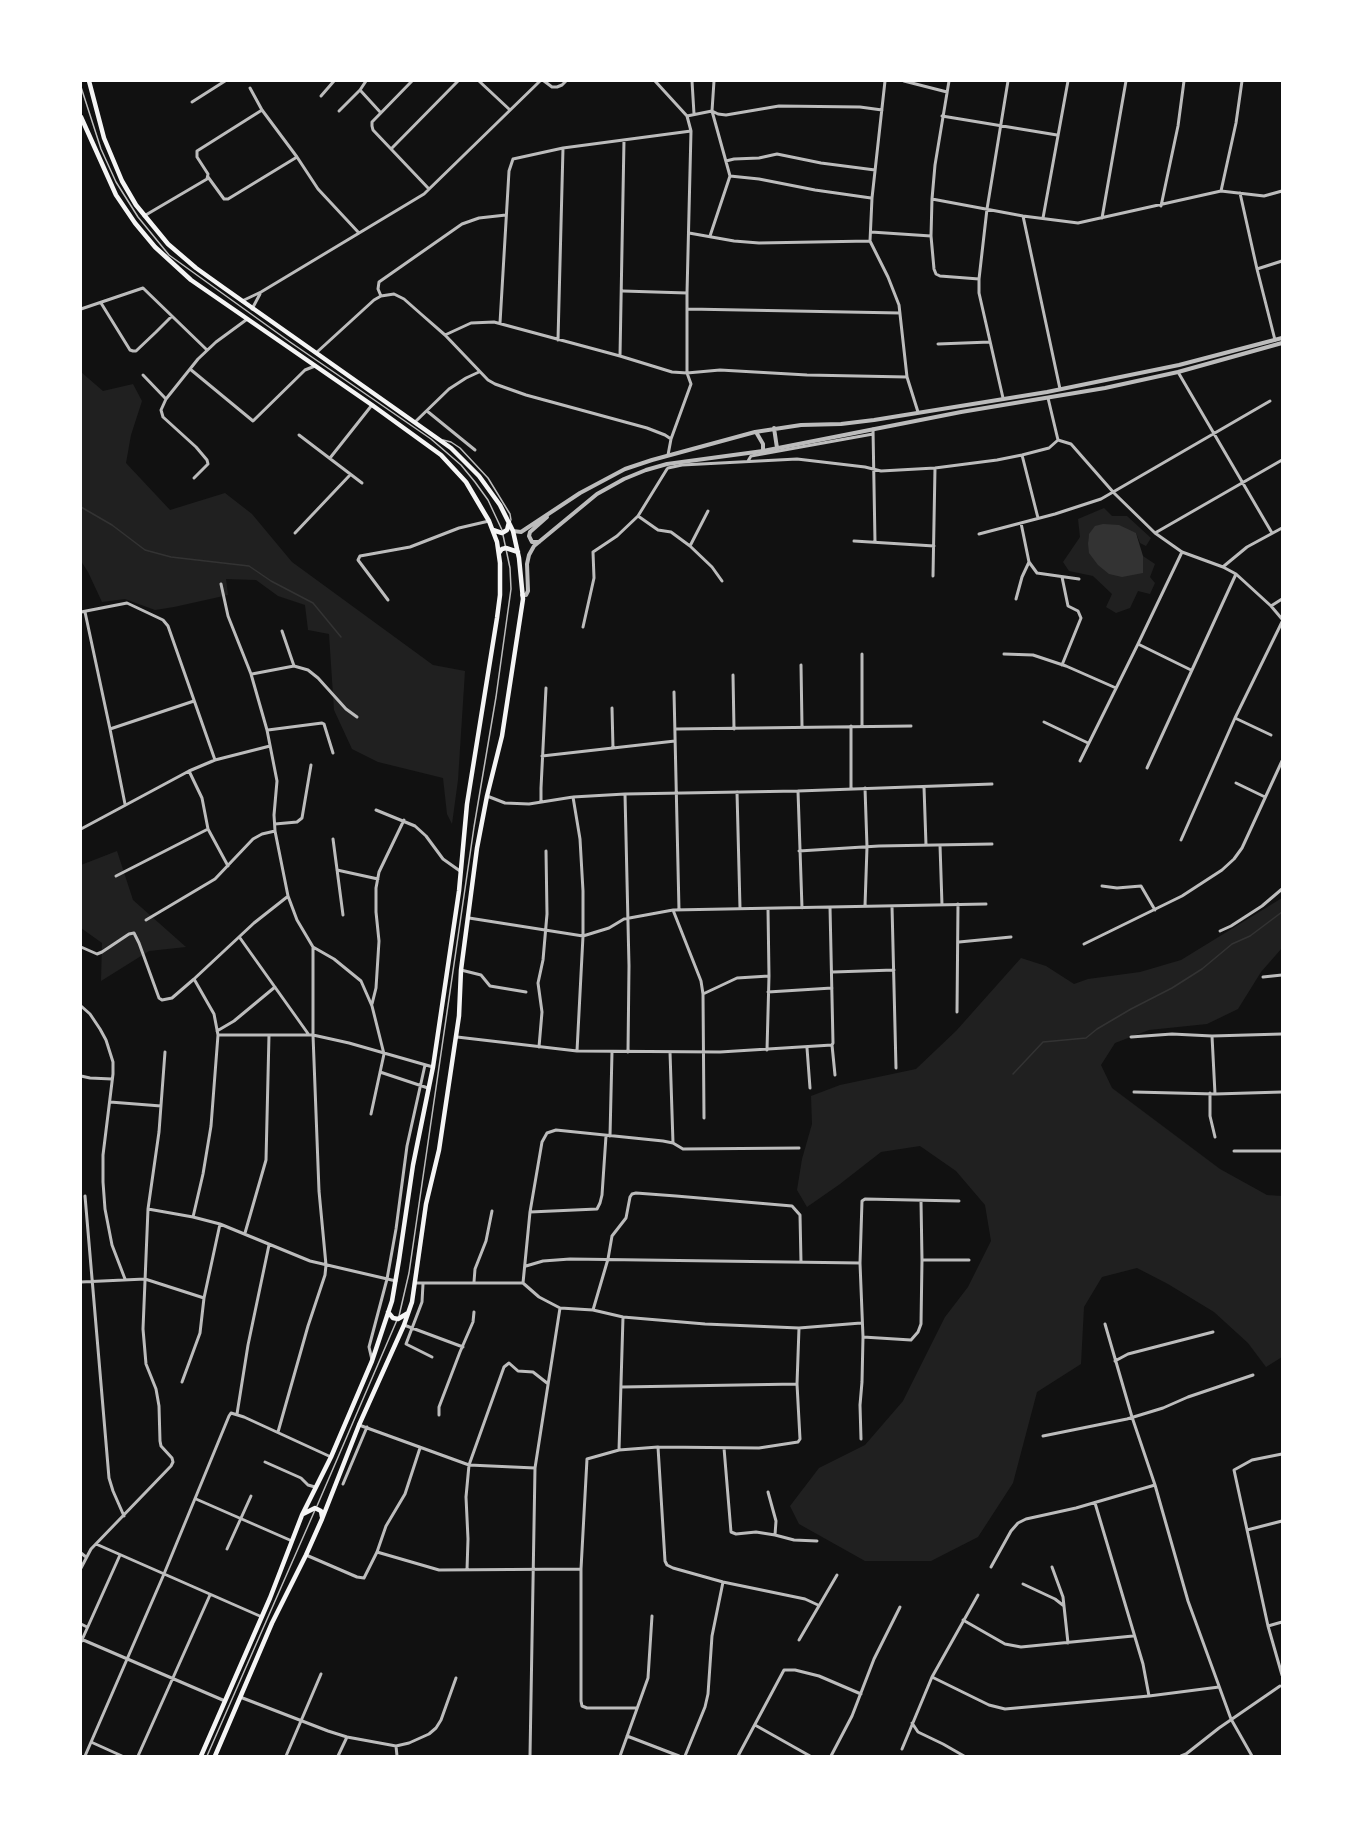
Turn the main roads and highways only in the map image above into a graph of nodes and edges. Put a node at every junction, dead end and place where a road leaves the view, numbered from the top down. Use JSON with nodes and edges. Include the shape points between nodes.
{"nodes":[{"id":1,"x":89,"y":81,"type":"edge"},
{"id":2,"x":81,"y":117,"type":"edge"},
{"id":3,"x":511,"y":527,"type":"junction"},
{"id":4,"x":493,"y":530,"type":"junction"},
{"id":5,"x":518,"y":552,"type":"junction"},
{"id":6,"x":499,"y":553,"type":"junction"},
{"id":7,"x":388,"y":1312,"type":"junction"},
{"id":8,"x":408,"y":1312,"type":"junction"},
{"id":9,"x":302,"y":1515,"type":"junction"},
{"id":10,"x":322,"y":1519,"type":"junction"},
{"id":11,"x":201,"y":1756,"type":"edge"},
{"id":12,"x":215,"y":1756,"type":"edge"}],
"edges":[{"from":1,"to":3,"type":"highway","via":[[111,156],[128,192],[168,244],[252,309],[461,457],[500,505]]},
{"from":2,"to":4,"type":"highway","via":[[116,195],[146,237],[191,280],[446,460],[474,493]]},
{"from":3,"to":4,"type":"highway","via":[[502,533]]},
{"from":3,"to":5,"type":"highway"},
{"from":4,"to":6,"type":"highway"},
{"from":5,"to":6,"type":"highway","via":[[506,548]]},
{"from":5,"to":8,"type":"highway","via":[[522,596],[502,736],[487,796],[467,918],[459,1016]]},
{"from":6,"to":7,"type":"highway","via":[[500,595],[467,804],[433,1067]]},
{"from":7,"to":8,"type":"highway","via":[[401,1319]]},
{"from":7,"to":9,"type":"highway","via":[[372,1361]]},
{"from":8,"to":10,"type":"highway"},
{"from":9,"to":10,"type":"highway","via":[[316,1508],[321,1510]]},
{"from":9,"to":11,"type":"highway"},
{"from":10,"to":12,"type":"highway"}]}
